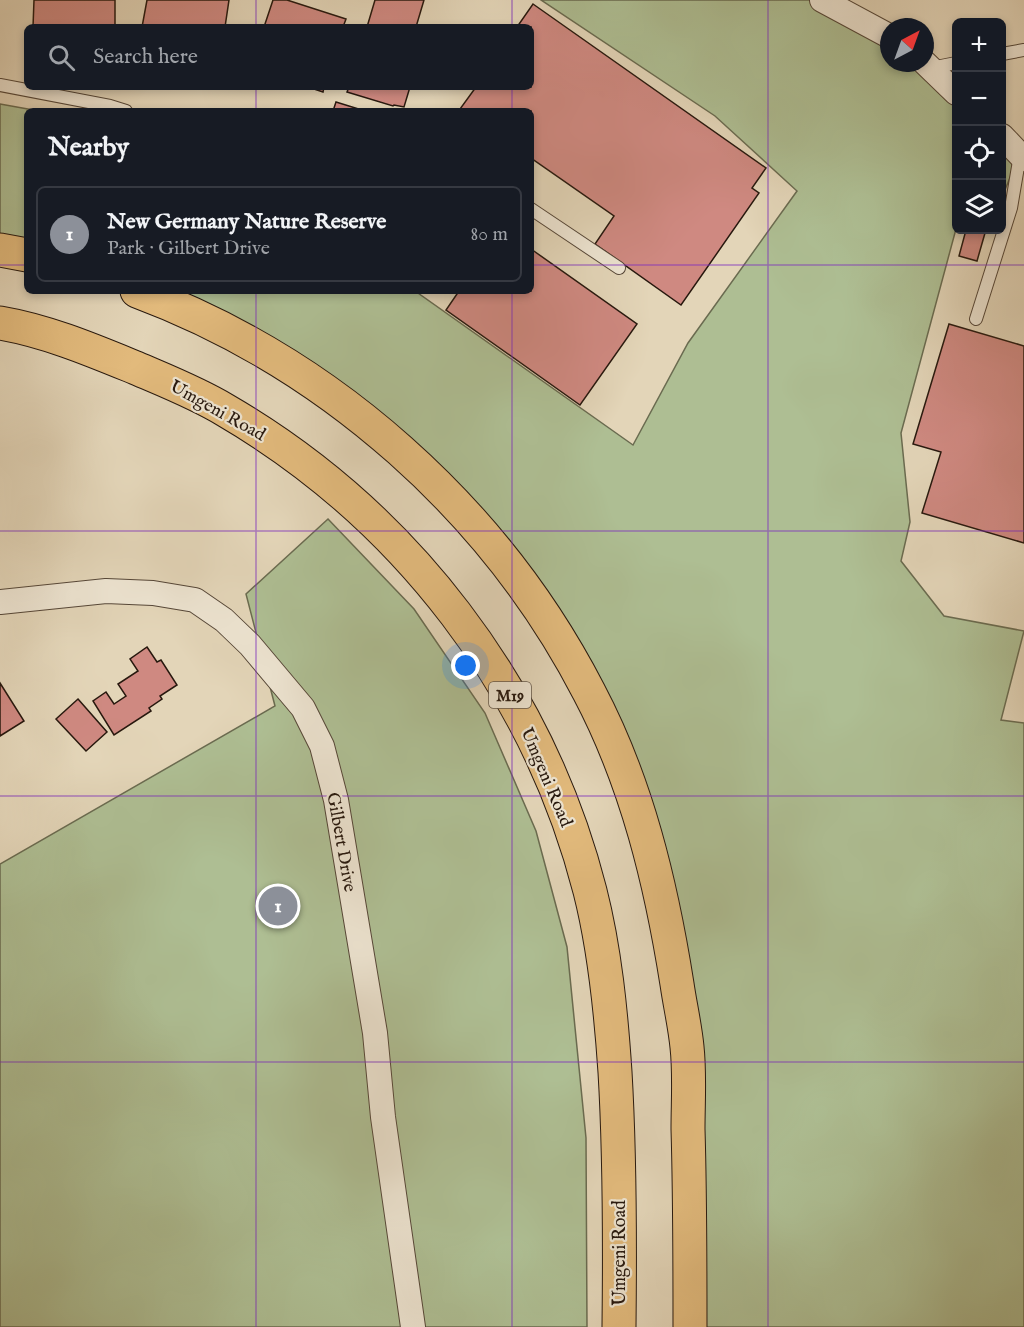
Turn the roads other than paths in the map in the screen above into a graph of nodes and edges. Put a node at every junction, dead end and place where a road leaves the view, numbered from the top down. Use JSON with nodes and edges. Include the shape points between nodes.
{"nodes":[{"id":1,"x":822,"y":0,"type":"edge"},
{"id":2,"x":880,"y":31,"type":"edge"},
{"id":3,"x":1024,"y":50,"type":"edge"},
{"id":4,"x":1006,"y":53,"type":"edge"},
{"id":5,"x":952,"y":63,"type":"edge"},
{"id":6,"x":934,"y":65,"type":"edge"},
{"id":7,"x":934,"y":71,"type":"edge"},
{"id":8,"x":0,"y":85,"type":"edge"},
{"id":9,"x":952,"y":88,"type":"edge"},
{"id":10,"x":24,"y":90,"type":"edge"},
{"id":11,"x":26,"y":90,"type":"edge"},
{"id":12,"x":116,"y":108,"type":"edge"},
{"id":13,"x":1006,"y":140,"type":"edge"},
{"id":14,"x":1022,"y":157,"type":"edge"},
{"id":15,"x":534,"y":211,"type":"edge"},
{"id":16,"x":0,"y":250,"type":"edge"},
{"id":17,"x":24,"y":254,"type":"edge"},
{"id":18,"x":619,"y":268,"type":"dead end"},
{"id":19,"x":145,"y":294,"type":"edge"},
{"id":20,"x":976,"y":319,"type":"dead end"},
{"id":21,"x":0,"y":323,"type":"edge"},
{"id":22,"x":0,"y":602,"type":"edge"},
{"id":23,"x":413,"y":1327,"type":"edge"},
{"id":24,"x":619,"y":1327,"type":"edge"},
{"id":25,"x":690,"y":1327,"type":"edge"}],
"edges":[{"from":1,"to":2,"type":"street"},
{"from":3,"to":4,"type":"lane"},
{"from":5,"to":6,"type":"lane"},
{"from":7,"to":9,"type":"street"},
{"from":8,"to":10,"type":"lane"},
{"from":11,"to":12,"type":"lane"},
{"from":13,"to":14,"type":"street"},
{"from":14,"to":20,"type":"lane","via":[[1011,208]]},
{"from":15,"to":18,"type":"lane"},
{"from":16,"to":17,"type":"highway"},
{"from":19,"to":25,"type":"highway","via":[[265,351],[328,391],[394,445],[482,532],[525,586],[590,692],[640,815],[657,875],[673,958],[687,1048]]},
{"from":21,"to":24,"type":"highway","name":"Umgeni Road","number":"M19","via":[[70,341],[174,384],[279,444],[333,484],[387,533],[432,584],[518,708],[560,801],[590,891],[603,961],[612,1031],[619,1150]]},
{"from":22,"to":23,"type":"street","name":"Gilbert Drive","via":[[106,591],[195,600],[250,645],[303,708],[322,746],[336,800],[375,1033]]}]}
